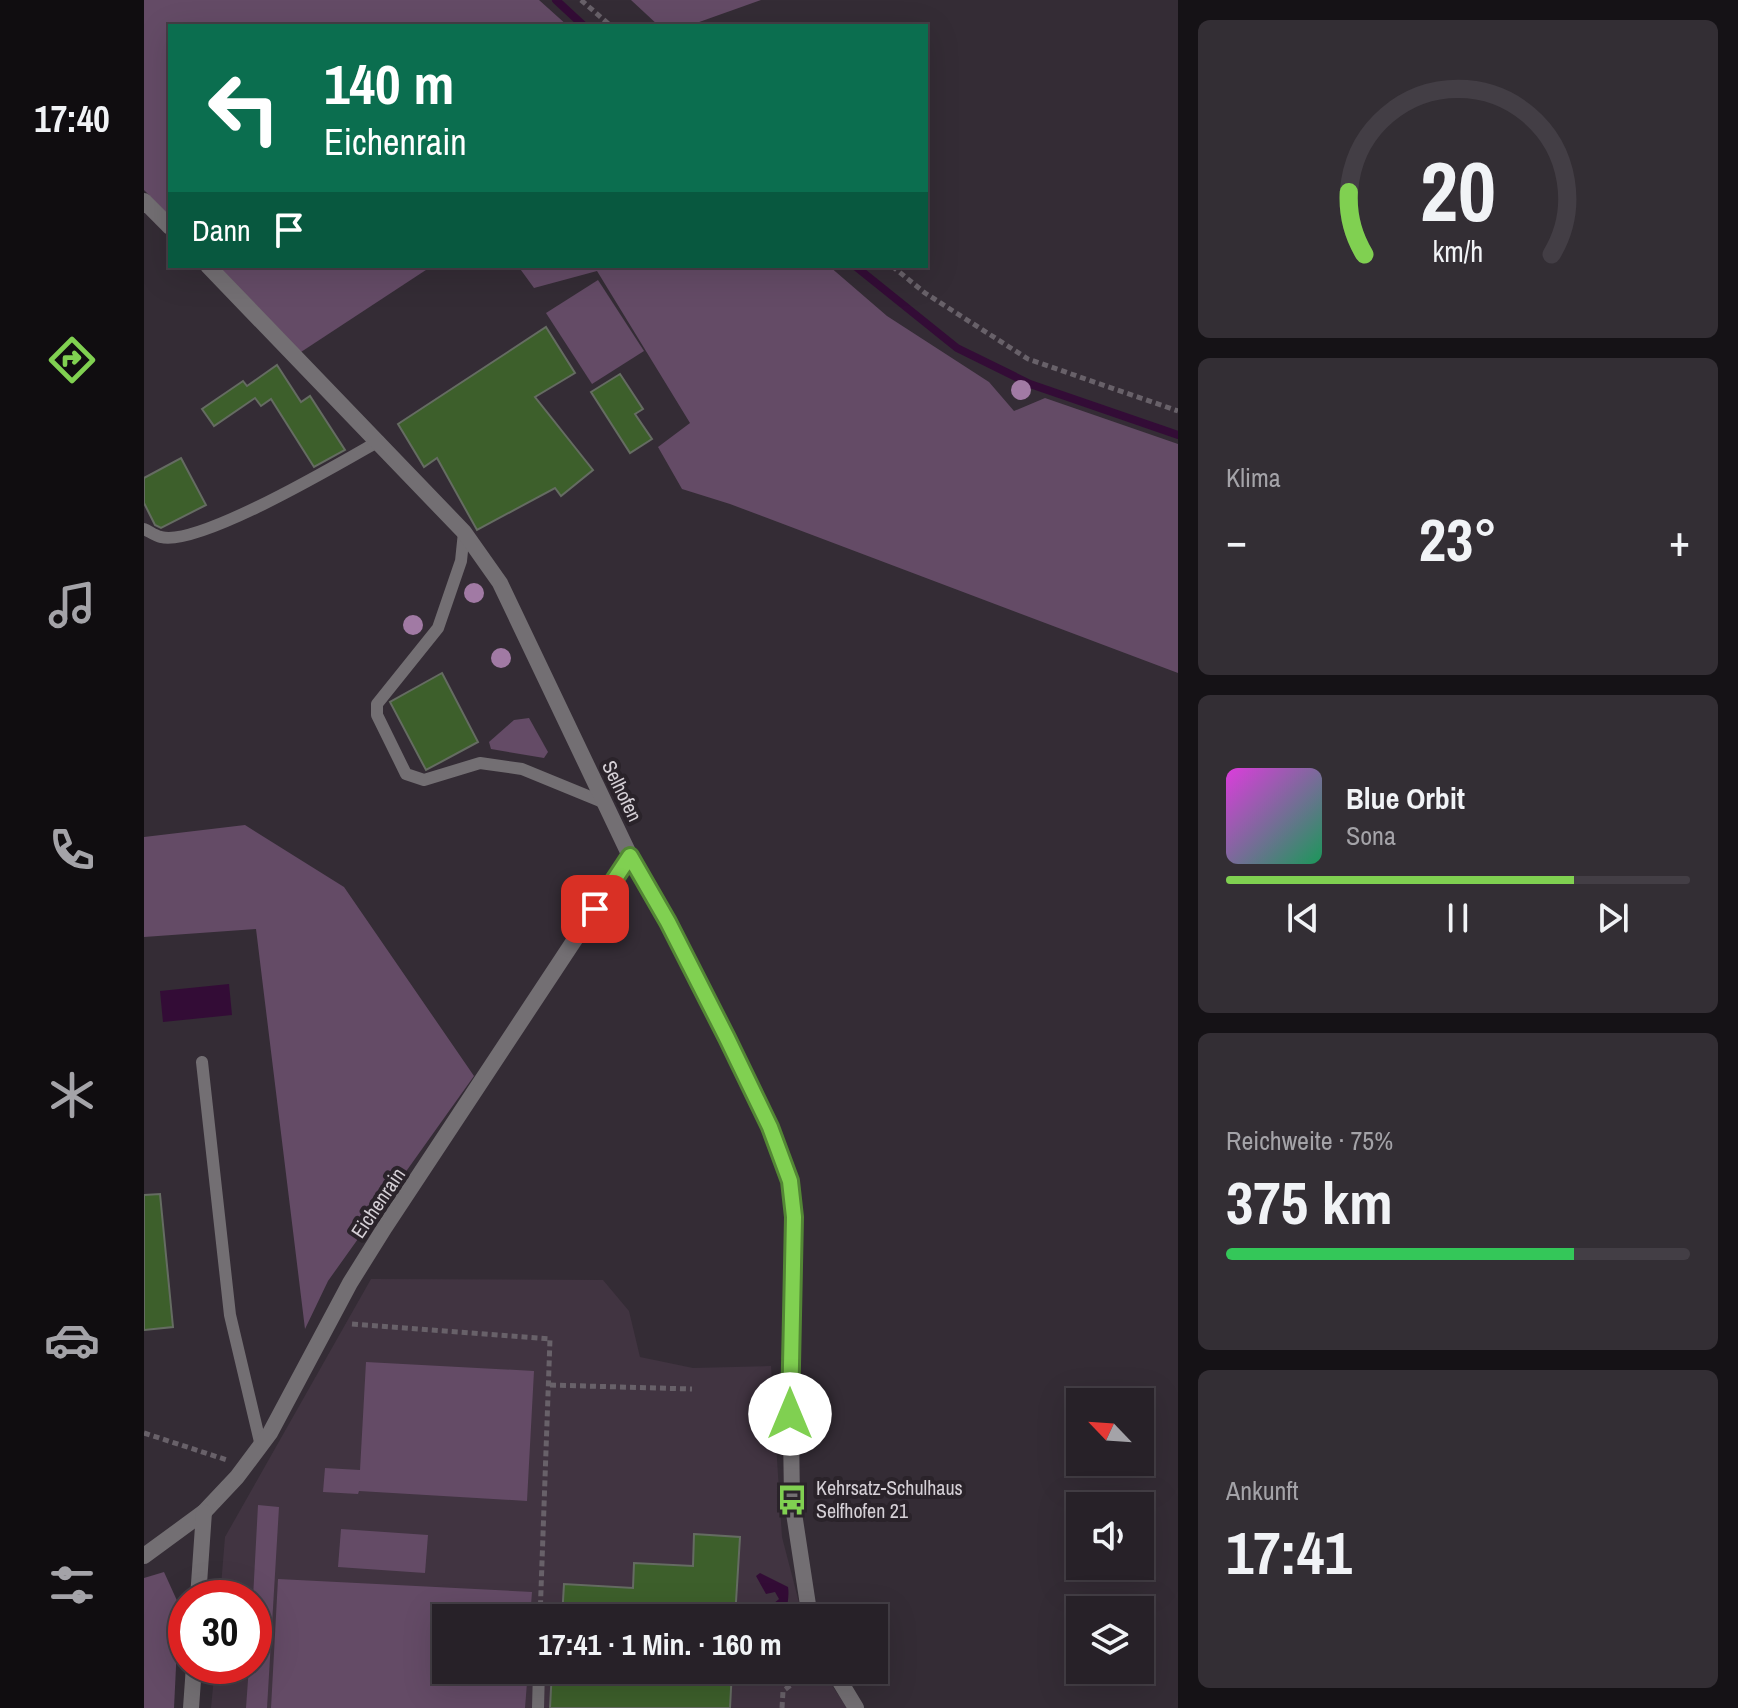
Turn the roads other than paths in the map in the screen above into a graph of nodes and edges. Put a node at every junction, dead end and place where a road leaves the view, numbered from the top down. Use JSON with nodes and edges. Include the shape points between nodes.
{"nodes":[{"id":1,"x":144,"y":201,"type":"edge"},
{"id":2,"x":168,"y":225,"type":"edge"},
{"id":3,"x":210,"y":268,"type":"edge"},
{"id":4,"x":379,"y":441,"type":"junction"},
{"id":5,"x":144,"y":529,"type":"edge"},
{"id":6,"x":464,"y":532,"type":"junction"},
{"id":7,"x":605,"y":803,"type":"junction"},
{"id":8,"x":630,"y":856,"type":"junction"},
{"id":9,"x":202,"y":1062,"type":"dead end"},
{"id":10,"x":261,"y":1446,"type":"junction"},
{"id":11,"x":204,"y":1512,"type":"junction"},
{"id":12,"x":144,"y":1556,"type":"edge"},
{"id":13,"x":199,"y":1580,"type":"edge"},
{"id":14,"x":808,"y":1604,"type":"edge"},
{"id":15,"x":193,"y":1684,"type":"edge"},
{"id":16,"x":539,"y":1684,"type":"edge"},
{"id":17,"x":841,"y":1684,"type":"edge"},
{"id":18,"x":191,"y":1708,"type":"edge"},
{"id":19,"x":538,"y":1708,"type":"edge"},
{"id":20,"x":856,"y":1708,"type":"edge"}],
"edges":[{"from":1,"to":2,"type":"street"},
{"from":3,"to":4,"type":"street","name":"Selhofen"},
{"from":4,"to":5,"type":"lane","via":[[213,527],[163,538]]},
{"from":4,"to":6,"type":"street","name":"Selhofen"},
{"from":6,"to":7,"type":"street","name":"Selhofen","via":[[500,583]]},
{"from":6,"to":7,"type":"lane","via":[[461,561],[438,628],[377,704],[377,715],[406,774],[424,780],[480,763],[522,769]]},
{"from":7,"to":8,"type":"street","name":"Selhofen"},
{"from":8,"to":10,"type":"street","name":"Eichenrain","via":[[385,1227]]},
{"from":8,"to":14,"type":"street","name":"Selhofen","via":[[727,1038],[790,1181],[792,1500]]},
{"from":9,"to":10,"type":"lane","via":[[230,1315]]},
{"from":10,"to":11,"type":"street","name":"Eichenrain"},
{"from":11,"to":12,"type":"street","name":"Eichenrain"},
{"from":11,"to":13,"type":"street"},
{"from":15,"to":18,"type":"street"},
{"from":16,"to":19,"type":"lane"},
{"from":17,"to":20,"type":"street"}]}
